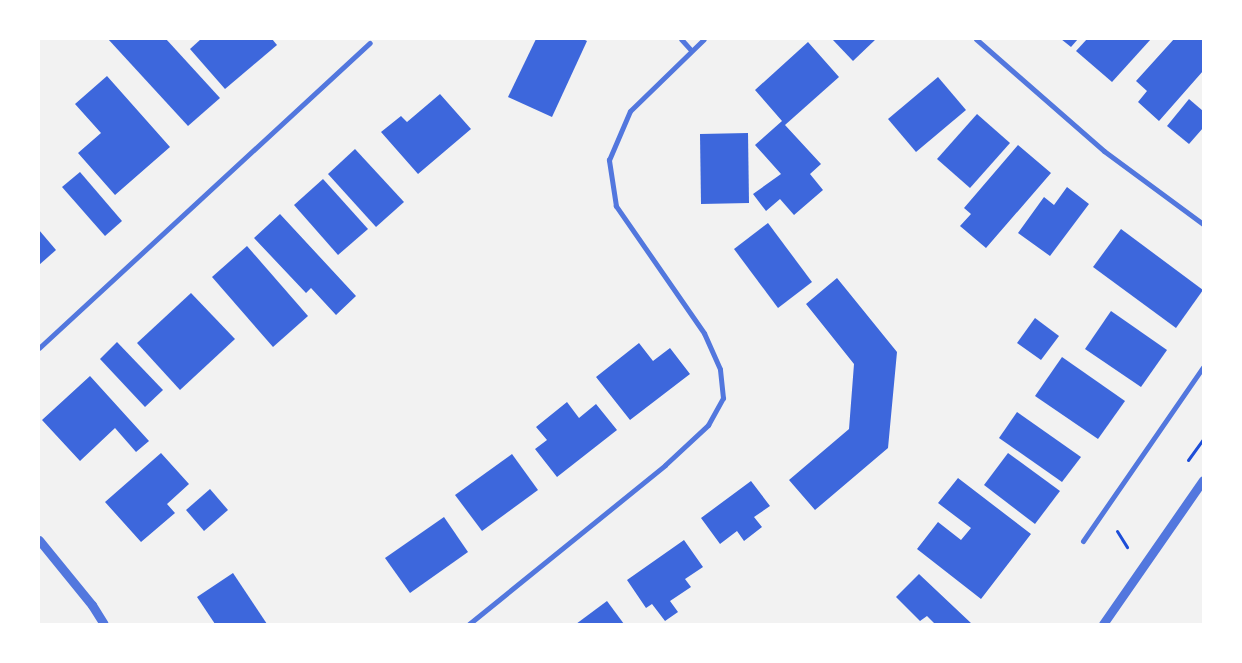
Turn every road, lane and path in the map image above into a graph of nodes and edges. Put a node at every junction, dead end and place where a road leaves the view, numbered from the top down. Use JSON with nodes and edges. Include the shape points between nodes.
{"nodes":[{"id":1,"x":682,"y":39,"type":"edge"},
{"id":2,"x":704,"y":39,"type":"edge"},
{"id":3,"x":976,"y":39,"type":"edge"},
{"id":4,"x":370,"y":43,"type":"dead end"},
{"id":5,"x":691,"y":50,"type":"junction"},
{"id":6,"x":1203,"y":224,"type":"edge"},
{"id":7,"x":39,"y":348,"type":"edge"},
{"id":8,"x":1203,"y":367,"type":"edge"},
{"id":9,"x":1203,"y":480,"type":"edge"},
{"id":10,"x":39,"y":540,"type":"edge"},
{"id":11,"x":1083,"y":541,"type":"dead end"},
{"id":12,"x":104,"y":624,"type":"edge"},
{"id":13,"x":469,"y":624,"type":"edge"},
{"id":14,"x":1103,"y":624,"type":"edge"}],
"edges":[{"from":1,"to":5,"type":"street"},
{"from":2,"to":5,"type":"street"},
{"from":3,"to":6,"type":"street","via":[[1104,151]]},
{"from":4,"to":7,"type":"street"},
{"from":5,"to":13,"type":"street","via":[[630,111],[609,160],[616,206],[704,333],[720,369],[724,398],[708,425],[664,465]]},
{"from":8,"to":11,"type":"street"},
{"from":9,"to":14,"type":"street"},
{"from":10,"to":12,"type":"street"}]}
